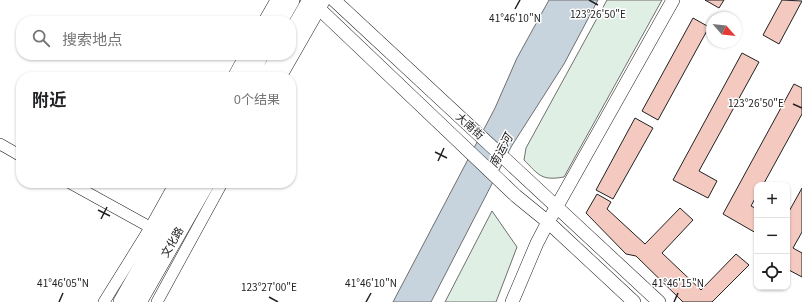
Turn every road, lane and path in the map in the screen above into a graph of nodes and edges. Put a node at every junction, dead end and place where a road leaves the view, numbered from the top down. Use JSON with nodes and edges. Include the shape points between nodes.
{"nodes":[{"id":1,"x":276,"y":0,"type":"edge"},
{"id":2,"x":291,"y":0,"type":"edge"},
{"id":3,"x":334,"y":0,"type":"edge"},
{"id":4,"x":673,"y":0,"type":"edge"},
{"id":5,"x":315,"y":2,"type":"edge"},
{"id":6,"x":267,"y":16,"type":"edge"},
{"id":7,"x":282,"y":16,"type":"edge"},
{"id":8,"x":296,"y":28,"type":"edge"},
{"id":9,"x":296,"y":44,"type":"edge"},
{"id":10,"x":242,"y":60,"type":"edge"},
{"id":11,"x":257,"y":60,"type":"edge"},
{"id":12,"x":277,"y":60,"type":"edge"},
{"id":13,"x":289,"y":60,"type":"edge"},
{"id":14,"x":236,"y":72,"type":"edge"},
{"id":15,"x":251,"y":72,"type":"edge"},
{"id":16,"x":270,"y":72,"type":"edge"},
{"id":17,"x":283,"y":72,"type":"edge"},
{"id":18,"x":0,"y":144,"type":"edge"},
{"id":19,"x":16,"y":153,"type":"edge"},
{"id":20,"x":79,"y":188,"type":"edge"},
{"id":21,"x":173,"y":188,"type":"edge"},
{"id":22,"x":185,"y":188,"type":"edge"},
{"id":23,"x":203,"y":188,"type":"edge"},
{"id":24,"x":219,"y":188,"type":"edge"},
{"id":25,"x":557,"y":206,"type":"junction"},
{"id":26,"x":548,"y":222,"type":"junction"},
{"id":27,"x":155,"y":230,"type":"junction"},
{"id":28,"x":104,"y":302,"type":"edge"},
{"id":29,"x":122,"y":302,"type":"edge"},
{"id":30,"x":138,"y":302,"type":"edge"},
{"id":31,"x":157,"y":302,"type":"edge"},
{"id":32,"x":512,"y":302,"type":"edge"},
{"id":33,"x":634,"y":302,"type":"edge"},
{"id":34,"x":659,"y":302,"type":"edge"}],
"edges":[{"from":1,"to":6,"type":"street"},
{"from":2,"to":7,"type":"main road"},
{"from":3,"to":25,"type":"street","name":"大南街"},
{"from":4,"to":25,"type":"street"},
{"from":5,"to":8,"type":"main road"},
{"from":5,"to":9,"type":"street"},
{"from":5,"to":26,"type":"street","name":"大南街","via":[[516,196]]},
{"from":10,"to":14,"type":"street"},
{"from":11,"to":15,"type":"main road"},
{"from":12,"to":16,"type":"main road"},
{"from":13,"to":17,"type":"street"},
{"from":18,"to":19,"type":"street"},
{"from":20,"to":27,"type":"street"},
{"from":21,"to":27,"type":"street"},
{"from":22,"to":27,"type":"main road","name":"文化路"},
{"from":23,"to":30,"type":"main road","name":"文化路"},
{"from":24,"to":31,"type":"street"},
{"from":25,"to":26,"type":"street"},
{"from":25,"to":34,"type":"street","name":"大南街"},
{"from":26,"to":32,"type":"street"},
{"from":26,"to":33,"type":"street","name":"大南街"},
{"from":27,"to":28,"type":"street"},
{"from":27,"to":29,"type":"main road","name":"文化路"}]}
